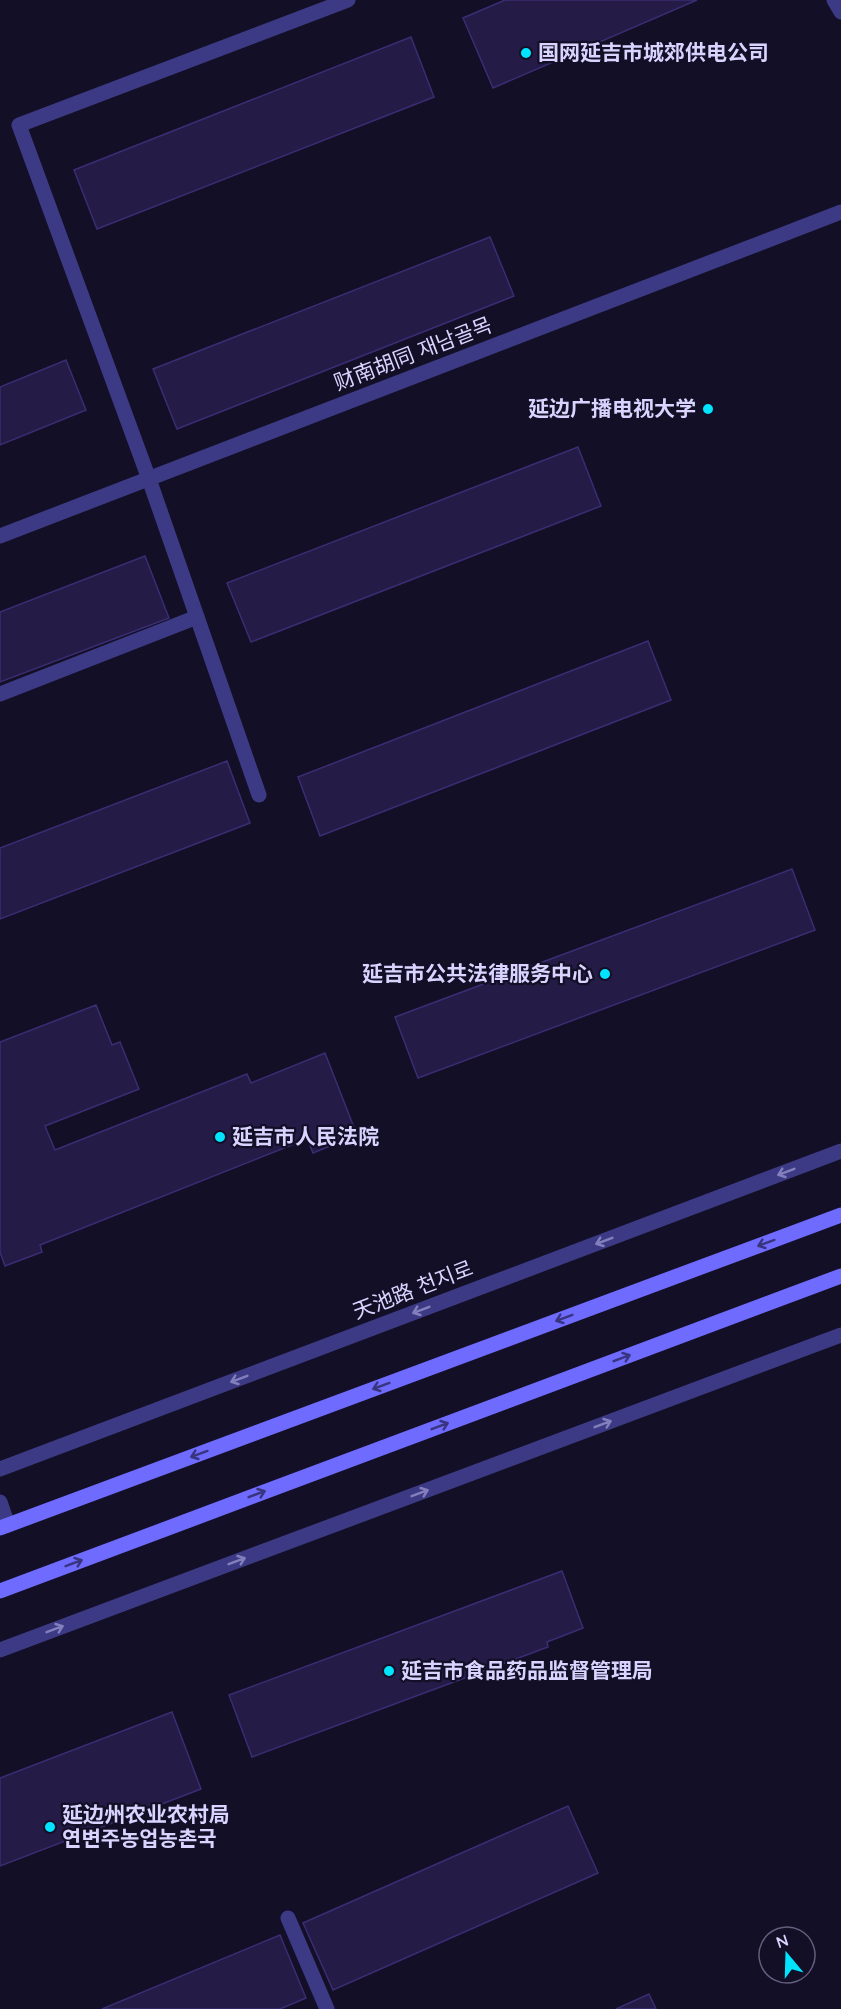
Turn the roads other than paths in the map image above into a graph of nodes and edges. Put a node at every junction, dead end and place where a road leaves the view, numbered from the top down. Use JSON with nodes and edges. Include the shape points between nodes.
{"nodes":[{"id":1,"x":348,"y":0,"type":"edge"},
{"id":2,"x":834,"y":0,"type":"edge"},
{"id":3,"x":841,"y":12,"type":"edge"},
{"id":4,"x":841,"y":212,"type":"edge"},
{"id":5,"x":149,"y":479,"type":"junction"},
{"id":6,"x":0,"y":536,"type":"edge"},
{"id":7,"x":197,"y":617,"type":"junction"},
{"id":8,"x":0,"y":694,"type":"edge"},
{"id":9,"x":259,"y":795,"type":"dead end"},
{"id":10,"x":841,"y":1151,"type":"edge"},
{"id":11,"x":841,"y":1215,"type":"edge"},
{"id":12,"x":841,"y":1276,"type":"edge"},
{"id":13,"x":841,"y":1335,"type":"edge"},
{"id":14,"x":0,"y":1469,"type":"edge"},
{"id":15,"x":0,"y":1503,"type":"edge"},
{"id":16,"x":4,"y":1526,"type":"edge"},
{"id":17,"x":0,"y":1591,"type":"edge"},
{"id":18,"x":0,"y":1650,"type":"edge"},
{"id":19,"x":288,"y":1918,"type":"dead end"},
{"id":20,"x":327,"y":2009,"type":"edge"}],
"edges":[{"from":1,"to":5,"type":"street","via":[[20,125]]},
{"from":2,"to":3,"type":"street"},
{"from":4,"to":5,"type":"street","name":"财南胡同 재남골목"},
{"from":5,"to":6,"type":"street","name":"财南胡同 재남골목"},
{"from":5,"to":7,"type":"street"},
{"from":7,"to":8,"type":"street"},
{"from":7,"to":9,"type":"street"},
{"from":10,"to":14,"type":"street","name":"天池路 천지로","one_way":true},
{"from":11,"to":16,"type":"main road","one_way":true},
{"from":17,"to":12,"type":"main road","one_way":true},
{"from":18,"to":13,"type":"street","one_way":true},
{"from":15,"to":16,"type":"street"},
{"from":19,"to":20,"type":"street"}]}
